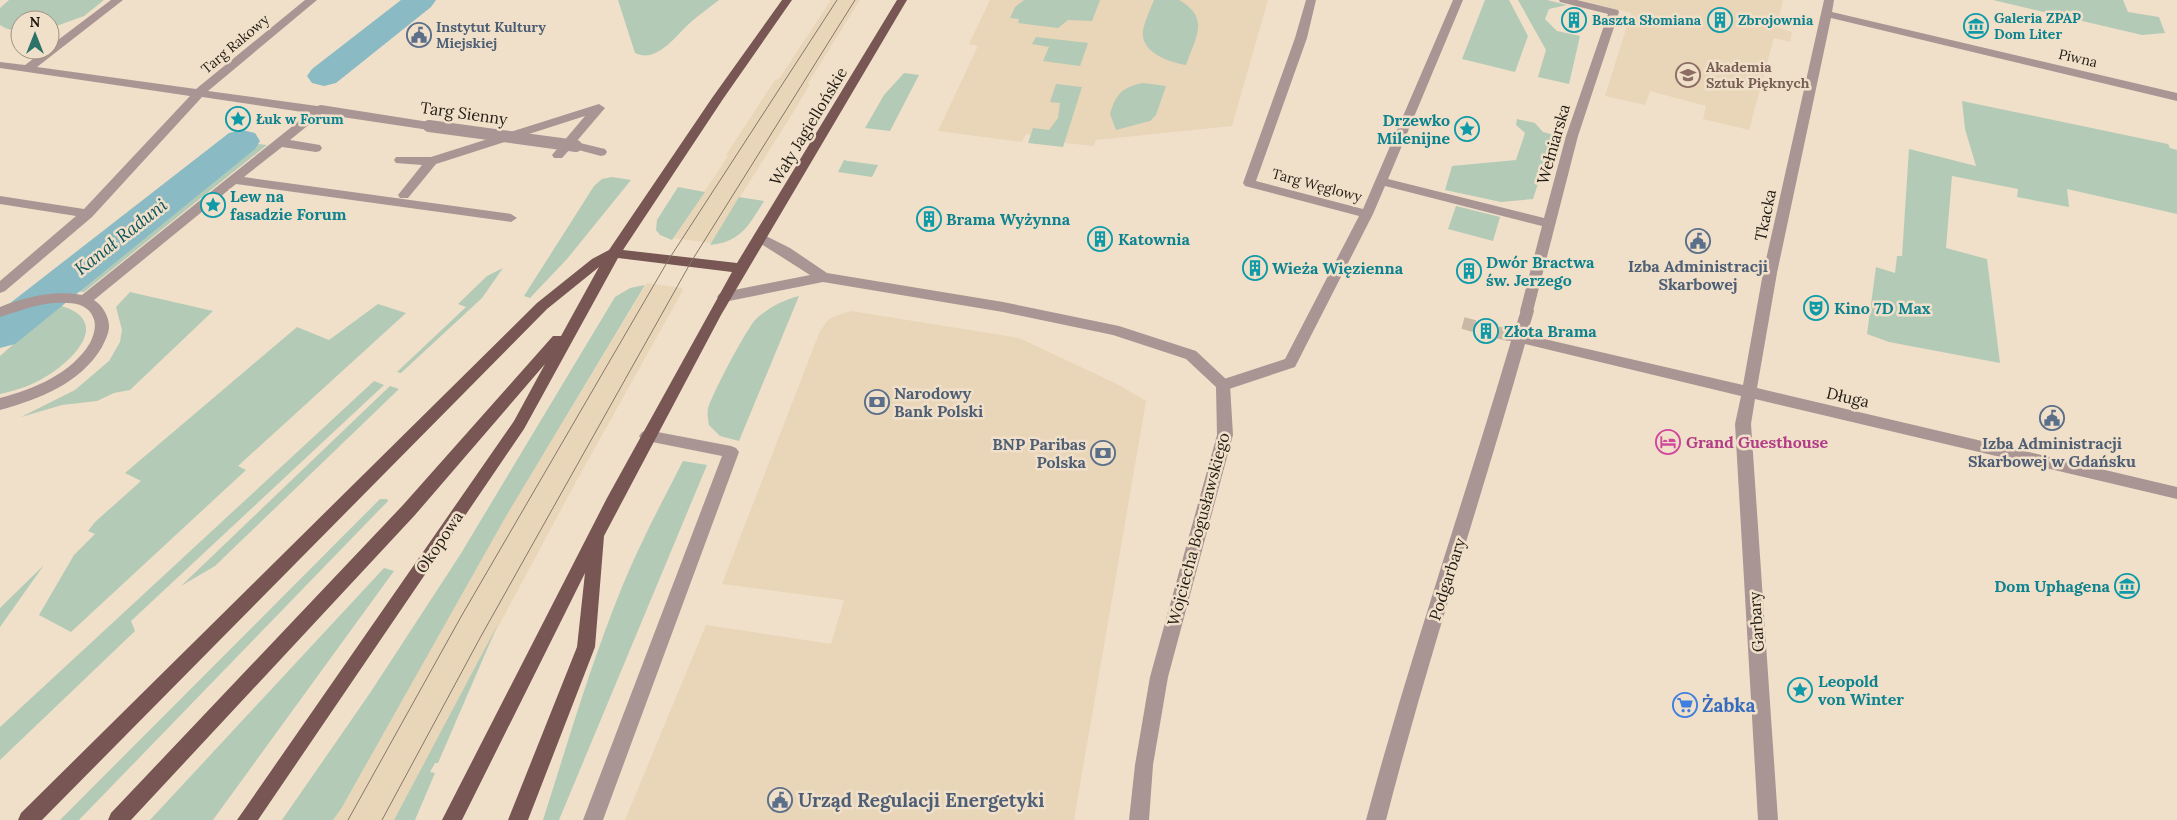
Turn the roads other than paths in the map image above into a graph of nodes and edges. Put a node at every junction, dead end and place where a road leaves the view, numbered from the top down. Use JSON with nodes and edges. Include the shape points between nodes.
{"nodes":[{"id":1,"x":118,"y":0,"type":"edge"},
{"id":2,"x":312,"y":0,"type":"edge"},
{"id":3,"x":787,"y":0,"type":"edge"},
{"id":4,"x":902,"y":0,"type":"edge"},
{"id":5,"x":1311,"y":0,"type":"edge"},
{"id":6,"x":1458,"y":0,"type":"edge"},
{"id":7,"x":1564,"y":0,"type":"edge"},
{"id":8,"x":1829,"y":0,"type":"edge"},
{"id":9,"x":1827,"y":14,"type":"junction"},
{"id":10,"x":0,"y":64,"type":"edge"},
{"id":11,"x":28,"y":68,"type":"junction"},
{"id":12,"x":200,"y":92,"type":"junction"},
{"id":13,"x":2177,"y":97,"type":"edge"},
{"id":14,"x":321,"y":109,"type":"junction"},
{"id":15,"x":281,"y":142,"type":"junction"},
{"id":16,"x":316,"y":148,"type":"dead end"},
{"id":17,"x":601,"y":152,"type":"dead end"},
{"id":18,"x":558,"y":155,"type":"dead end"},
{"id":19,"x":400,"y":160,"type":"dead end"},
{"id":20,"x":432,"y":161,"type":"junction"},
{"id":21,"x":234,"y":180,"type":"junction"},
{"id":22,"x":1380,"y":181,"type":"junction"},
{"id":23,"x":404,"y":195,"type":"dead end"},
{"id":24,"x":0,"y":200,"type":"edge"},
{"id":25,"x":87,"y":214,"type":"junction"},
{"id":26,"x":1367,"y":214,"type":"junction"},
{"id":27,"x":511,"y":218,"type":"dead end"},
{"id":28,"x":1550,"y":224,"type":"junction"},
{"id":29,"x":760,"y":237,"type":"junction"},
{"id":30,"x":614,"y":253,"type":"junction"},
{"id":31,"x":741,"y":268,"type":"junction"},
{"id":32,"x":823,"y":278,"type":"junction"},
{"id":33,"x":0,"y":288,"type":"edge"},
{"id":34,"x":724,"y":297,"type":"junction"},
{"id":35,"x":84,"y":301,"type":"junction"},
{"id":36,"x":0,"y":312,"type":"edge"},
{"id":37,"x":578,"y":318,"type":"junction"},
{"id":38,"x":1516,"y":337,"type":"junction"},
{"id":39,"x":1223,"y":385,"type":"junction"},
{"id":40,"x":1749,"y":392,"type":"junction"},
{"id":41,"x":0,"y":404,"type":"edge"},
{"id":42,"x":1743,"y":424,"type":"joint"},
{"id":43,"x":647,"y":436,"type":"junction"},
{"id":44,"x":2177,"y":493,"type":"edge"},
{"id":45,"x":598,"y":529,"type":"junction"},
{"id":46,"x":28,"y":820,"type":"edge"},
{"id":47,"x":118,"y":820,"type":"edge"},
{"id":48,"x":247,"y":820,"type":"edge"},
{"id":49,"x":452,"y":820,"type":"edge"},
{"id":50,"x":518,"y":820,"type":"edge"},
{"id":51,"x":594,"y":820,"type":"edge"},
{"id":52,"x":1139,"y":820,"type":"edge"},
{"id":53,"x":1376,"y":820,"type":"edge"},
{"id":54,"x":1768,"y":820,"type":"edge"}],
"edges":[{"from":1,"to":11,"type":"street"},
{"from":2,"to":12,"type":"street","name":"Targ Rakowy"},
{"from":3,"to":30,"type":"main road"},
{"from":4,"to":29,"type":"main road","name":"Wały Jagiellońskie"},
{"from":5,"to":26,"type":"street","name":"Targ Węglowy","via":[[1301,38],[1249,183]]},
{"from":6,"to":22,"type":"street","name":"Targ Węglowy"},
{"from":7,"to":28,"type":"street","name":"Wełniarska","via":[[1614,12],[1572,136]]},
{"from":8,"to":9,"type":"street","name":"Tkacka"},
{"from":9,"to":13,"type":"street","name":"Piwna"},
{"from":9,"to":40,"type":"street","name":"Tkacka","via":[[1770,273]]},
{"from":10,"to":11,"type":"street","name":"Targ Sienny"},
{"from":11,"to":12,"type":"street","name":"Targ Sienny"},
{"from":12,"to":14,"type":"street","name":"Targ Sienny"},
{"from":12,"to":25,"type":"street"},
{"from":14,"to":15,"type":"street"},
{"from":14,"to":17,"type":"street","name":"Targ Sienny","bridge":true},
{"from":15,"to":16,"type":"street"},
{"from":15,"to":21,"type":"street"},
{"from":18,"to":20,"type":"street","via":[[599,108]]},
{"from":19,"to":20,"type":"street"},
{"from":20,"to":23,"type":"street"},
{"from":21,"to":27,"type":"street","via":[[495,212]]},
{"from":21,"to":35,"type":"street"},
{"from":22,"to":26,"type":"street","name":"Targ Węglowy"},
{"from":22,"to":28,"type":"street"},
{"from":24,"to":25,"type":"street"},
{"from":25,"to":33,"type":"street"},
{"from":26,"to":39,"type":"street","via":[[1290,363]]},
{"from":28,"to":38,"type":"street","name":"Wełniarska","via":[[1527,311]]},
{"from":29,"to":31,"type":"main road","name":"Wały Jagiellońskie"},
{"from":29,"to":32,"type":"street"},
{"from":30,"to":31,"type":"main road"},
{"from":30,"to":37,"type":"main road","name":"Okopowa"},
{"from":30,"to":46,"type":"main road","via":[[597,262],[542,306]]},
{"from":31,"to":34,"type":"main road"},
{"from":32,"to":34,"type":"street"},
{"from":32,"to":39,"type":"street","via":[[1003,307],[1114,330],[1191,355]]},
{"from":34,"to":43,"type":"main road"},
{"from":35,"to":36,"type":"street","via":[[43,299],[21,303]]},
{"from":35,"to":41,"type":"street","via":[[97,310],[103,322],[100,338],[89,355],[46,388]]},
{"from":37,"to":47,"type":"main road","via":[[409,510]]},
{"from":37,"to":48,"type":"main road","name":"Okopowa","via":[[519,425]]},
{"from":38,"to":40,"type":"street","name":"Długa"},
{"from":38,"to":53,"type":"street","name":"Podgarbary","via":[[1485,457],[1400,728]]},
{"from":39,"to":52,"type":"street","name":"Wojciecha Bogusławskiego","via":[[1225,434],[1159,676],[1144,765]]},
{"from":40,"to":42,"type":"street","name":"Tkacka"},
{"from":40,"to":44,"type":"street","name":"Długa"},
{"from":42,"to":54,"type":"street","name":"Garbary"},
{"from":43,"to":45,"type":"main road"},
{"from":43,"to":51,"type":"street","via":[[731,452]]},
{"from":45,"to":49,"type":"main road"},
{"from":45,"to":50,"type":"main road","via":[[586,647]]}]}
